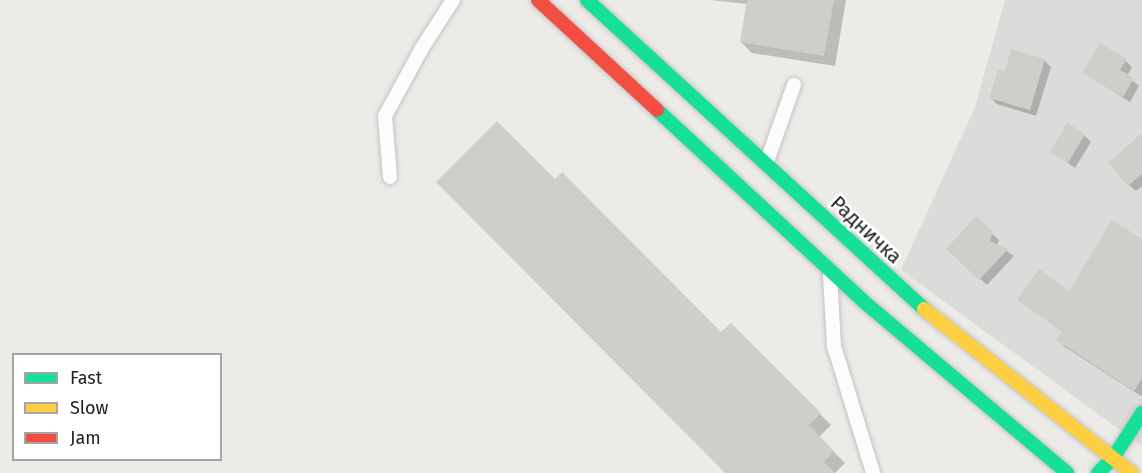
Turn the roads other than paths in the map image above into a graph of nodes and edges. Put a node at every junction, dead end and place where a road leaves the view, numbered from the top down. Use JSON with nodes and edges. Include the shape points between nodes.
{"nodes":[{"id":1,"x":453,"y":0,"type":"edge"},
{"id":2,"x":538,"y":0,"type":"edge"},
{"id":3,"x":587,"y":0,"type":"edge"},
{"id":4,"x":794,"y":85,"type":"dead end"},
{"id":5,"x":766,"y":164,"type":"junction"},
{"id":6,"x":390,"y":177,"type":"dead end"},
{"id":7,"x":829,"y":270,"type":"junction"},
{"id":8,"x":1142,"y":413,"type":"edge"},
{"id":9,"x":1113,"y":458,"type":"junction"},
{"id":10,"x":873,"y":473,"type":"edge"},
{"id":11,"x":1067,"y":473,"type":"edge"},
{"id":12,"x":1098,"y":473,"type":"edge"},
{"id":13,"x":1132,"y":473,"type":"edge"}],
"edges":[{"from":1,"to":6,"type":"lane","via":[[385,116]]},
{"from":2,"to":7,"type":"main road"},
{"from":3,"to":5,"type":"main road","name":"Радничка"},
{"from":4,"to":5,"type":"lane"},
{"from":5,"to":9,"type":"main road","name":"Радничка","via":[[919,305]]},
{"from":7,"to":10,"type":"lane","via":[[834,346]]},
{"from":7,"to":11,"type":"main road","via":[[921,353]]},
{"from":8,"to":9,"type":"main road"},
{"from":9,"to":12,"type":"main road"},
{"from":9,"to":13,"type":"main road","name":"Радничка"}]}
